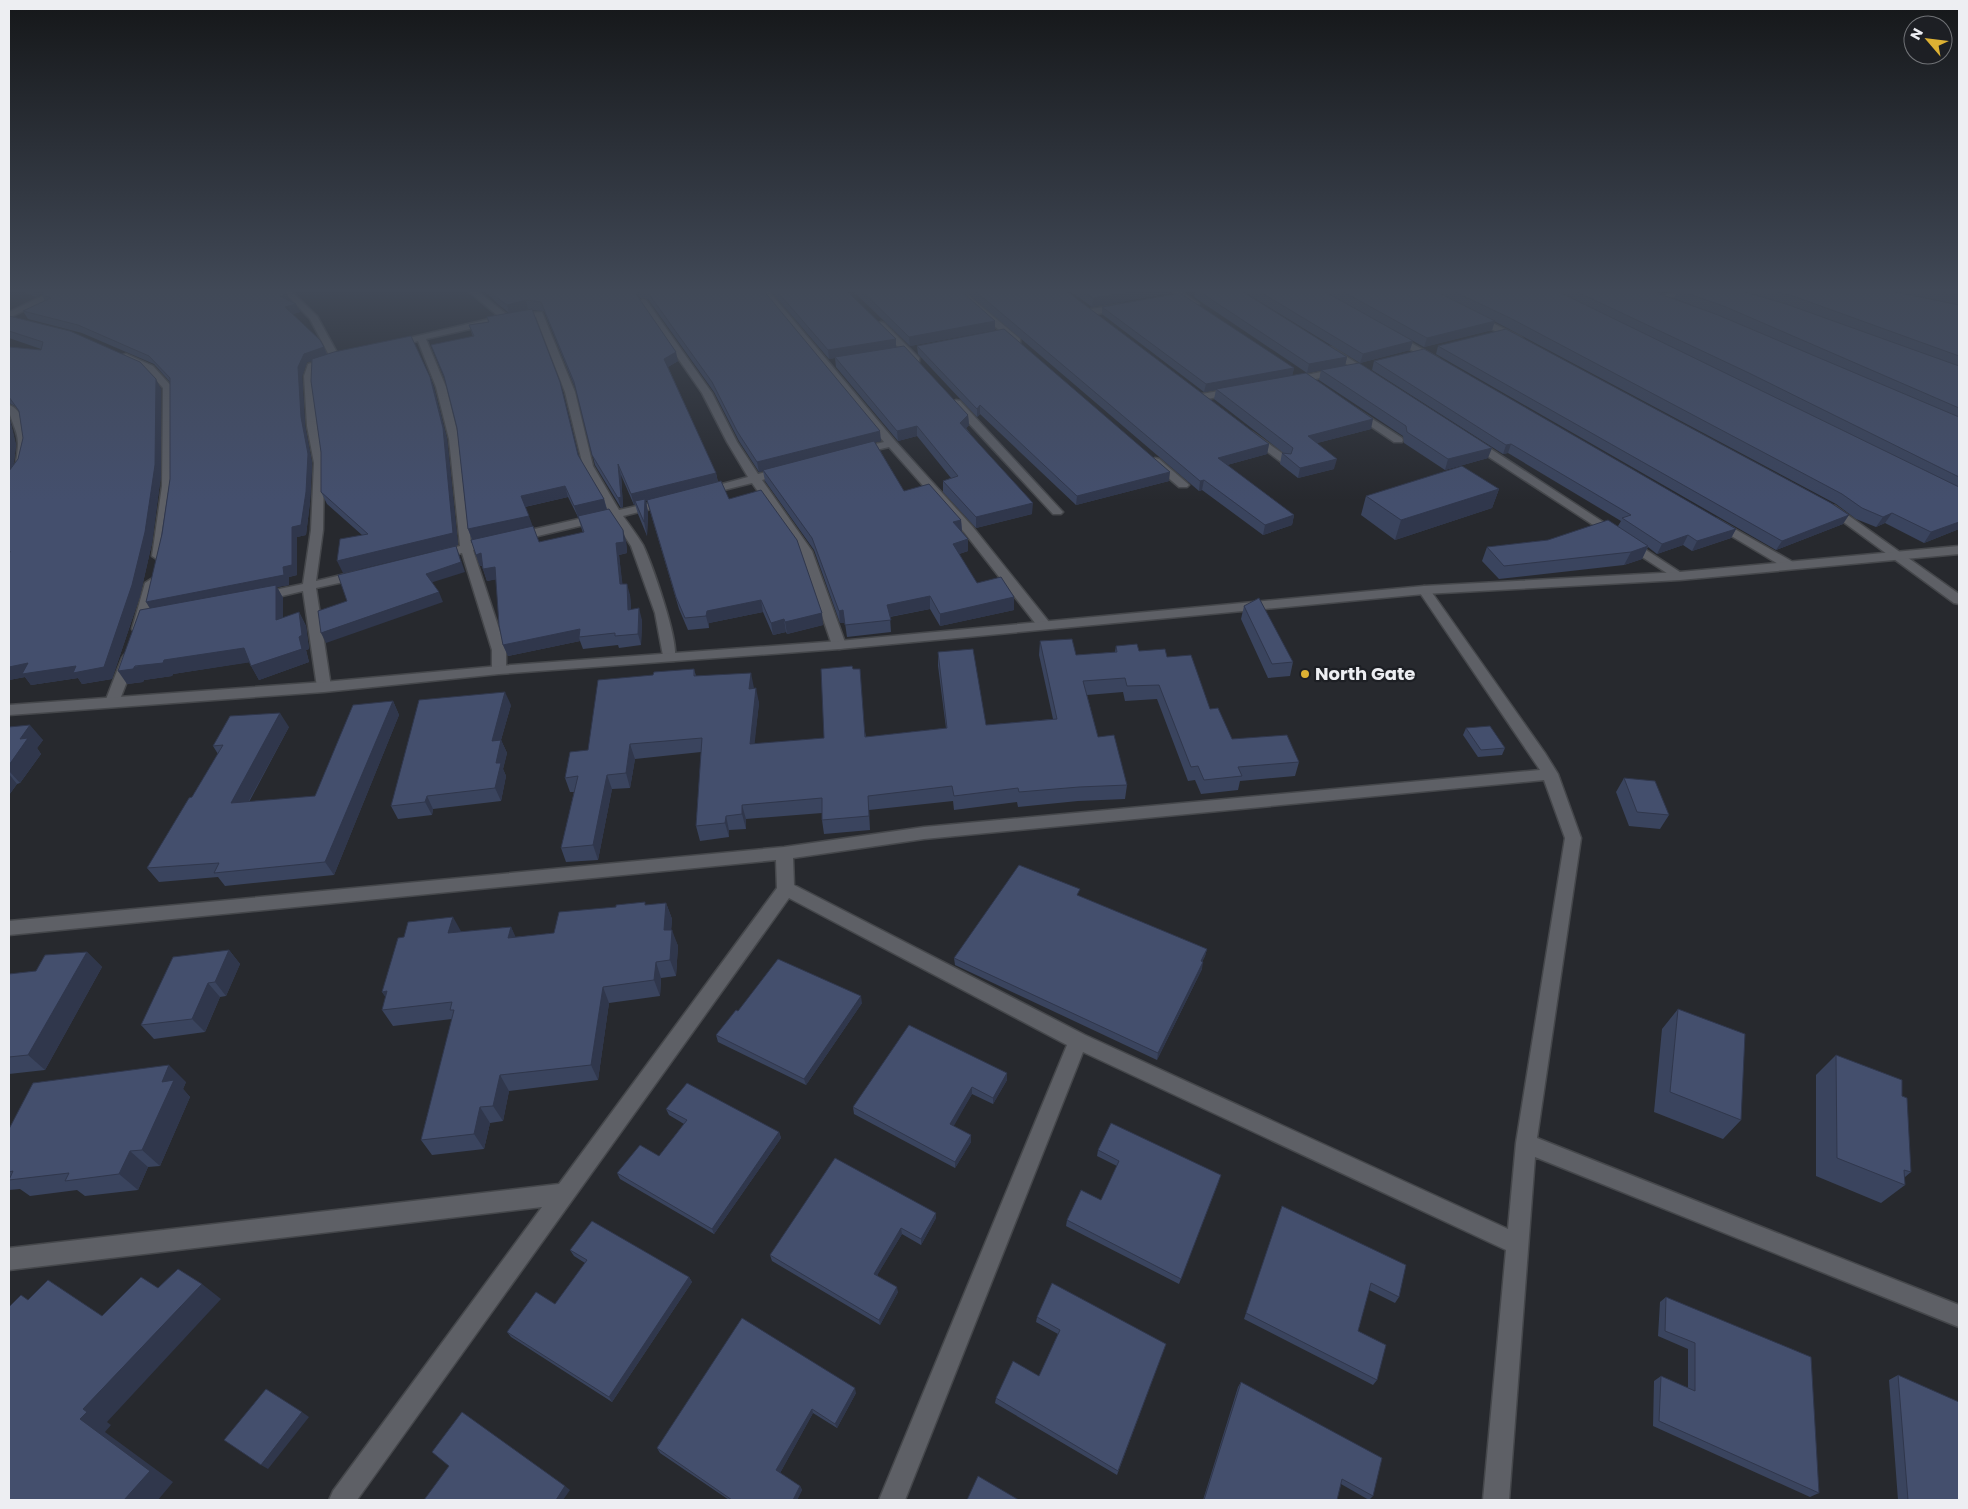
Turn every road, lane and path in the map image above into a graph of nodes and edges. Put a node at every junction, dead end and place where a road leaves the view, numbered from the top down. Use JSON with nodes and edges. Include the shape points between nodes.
{"nodes":[{"id":1,"x":133,"y":360,"type":"edge"},
{"id":2,"x":329,"y":360,"type":"edge"},
{"id":3,"x":430,"y":360,"type":"edge"},
{"id":4,"x":557,"y":360,"type":"edge"},
{"id":5,"x":684,"y":360,"type":"edge"},
{"id":6,"x":828,"y":360,"type":"edge"},
{"id":7,"x":916,"y":360,"type":"edge"},
{"id":8,"x":1352,"y":360,"type":"edge"},
{"id":9,"x":1436,"y":360,"type":"edge"},
{"id":10,"x":921,"y":366,"type":"edge"},
{"id":11,"x":1364,"y":367,"type":"junction"},
{"id":12,"x":1448,"y":367,"type":"edge"},
{"id":13,"x":1302,"y":375,"type":"junction"},
{"id":14,"x":1375,"y":378,"type":"edge"},
{"id":15,"x":1278,"y":383,"type":"edge"},
{"id":16,"x":1321,"y":388,"type":"edge"},
{"id":17,"x":1249,"y":389,"type":"edge"},
{"id":18,"x":948,"y":395,"type":"edge"},
{"id":19,"x":1202,"y":397,"type":"edge"},
{"id":20,"x":1344,"y":404,"type":"edge"},
{"id":21,"x":9,"y":408,"type":"edge"},
{"id":22,"x":1247,"y":432,"type":"edge"},
{"id":23,"x":1466,"y":437,"type":"edge"},
{"id":24,"x":1398,"y":440,"type":"dead end"},
{"id":25,"x":891,"y":443,"type":"junction"},
{"id":26,"x":1146,"y":453,"type":"edge"},
{"id":27,"x":846,"y":455,"type":"edge"},
{"id":28,"x":1285,"y":460,"type":"edge"},
{"id":29,"x":791,"y":469,"type":"edge"},
{"id":30,"x":755,"y":479,"type":"junction"},
{"id":31,"x":9,"y":481,"type":"edge"},
{"id":32,"x":1183,"y":485,"type":"dead end"},
{"id":33,"x":689,"y":496,"type":"edge"},
{"id":34,"x":670,"y":501,"type":"edge"},
{"id":35,"x":1823,"y":503,"type":"edge"},
{"id":36,"x":1057,"y":512,"type":"dead end"},
{"id":37,"x":618,"y":514,"type":"junction"},
{"id":38,"x":1707,"y":517,"type":"edge"},
{"id":39,"x":466,"y":548,"type":"junction"},
{"id":40,"x":1959,"y":550,"type":"edge"},
{"id":41,"x":1896,"y":555,"type":"junction"},
{"id":42,"x":429,"y":557,"type":"edge"},
{"id":43,"x":1789,"y":565,"type":"junction"},
{"id":44,"x":374,"y":571,"type":"edge"},
{"id":45,"x":1680,"y":576,"type":"junction"},
{"id":46,"x":309,"y":587,"type":"junction"},
{"id":47,"x":1424,"y":590,"type":"junction"},
{"id":48,"x":249,"y":600,"type":"edge"},
{"id":49,"x":1959,"y":600,"type":"edge"},
{"id":50,"x":1044,"y":625,"type":"junction"},
{"id":51,"x":839,"y":645,"type":"junction"},
{"id":52,"x":669,"y":658,"type":"junction"},
{"id":53,"x":499,"y":670,"type":"junction"},
{"id":54,"x":324,"y":687,"type":"junction"},
{"id":55,"x":112,"y":702,"type":"junction"},
{"id":56,"x":9,"y":710,"type":"edge"},
{"id":57,"x":1550,"y":774,"type":"junction"},
{"id":58,"x":784,"y":853,"type":"junction"},
{"id":59,"x":786,"y":889,"type":"junction"},
{"id":60,"x":9,"y":928,"type":"edge"},
{"id":61,"x":1078,"y":1041,"type":"junction"},
{"id":62,"x":1526,"y":1144,"type":"junction"},
{"id":63,"x":564,"y":1194,"type":"junction"},
{"id":64,"x":1516,"y":1244,"type":"junction"},
{"id":65,"x":9,"y":1259,"type":"edge"},
{"id":66,"x":1959,"y":1316,"type":"edge"},
{"id":67,"x":342,"y":1500,"type":"edge"},
{"id":68,"x":892,"y":1500,"type":"edge"},
{"id":69,"x":1496,"y":1500,"type":"edge"}],
"edges":[{"from":1,"to":55,"type":"street","via":[[150,368],[168,388],[168,486],[146,618]]},
{"from":2,"to":46,"type":"street","via":[[311,366],[309,376],[312,426],[320,463],[317,530]]},
{"from":3,"to":39,"type":"street","via":[[441,387],[454,439]]},
{"from":4,"to":37,"type":"street","via":[[570,392],[588,466],[598,487]]},
{"from":5,"to":30,"type":"street","via":[[707,393]]},
{"from":6,"to":25,"type":"street"},
{"from":7,"to":10,"type":"street"},
{"from":8,"to":11,"type":"street"},
{"from":9,"to":12,"type":"street"},
{"from":11,"to":13,"type":"street"},
{"from":11,"to":14,"type":"street"},
{"from":13,"to":15,"type":"street"},
{"from":13,"to":16,"type":"street"},
{"from":17,"to":19,"type":"street"},
{"from":18,"to":36,"type":"street"},
{"from":20,"to":24,"type":"street"},
{"from":21,"to":31,"type":"street","via":[[22,430],[23,443],[21,463]]},
{"from":22,"to":28,"type":"street"},
{"from":23,"to":45,"type":"street"},
{"from":25,"to":27,"type":"street"},
{"from":25,"to":50,"type":"street","via":[[968,529]]},
{"from":26,"to":32,"type":"street"},
{"from":29,"to":30,"type":"street"},
{"from":30,"to":33,"type":"street"},
{"from":30,"to":51,"type":"street","via":[[806,551]]},
{"from":34,"to":37,"type":"street"},
{"from":35,"to":41,"type":"street"},
{"from":37,"to":39,"type":"street"},
{"from":37,"to":52,"type":"street","via":[[637,546],[653,590],[667,638]]},
{"from":38,"to":43,"type":"street"},
{"from":39,"to":42,"type":"street"},
{"from":39,"to":53,"type":"street","via":[[499,650]]},
{"from":40,"to":41,"type":"street"},
{"from":41,"to":43,"type":"street"},
{"from":41,"to":49,"type":"street"},
{"from":43,"to":45,"type":"street"},
{"from":44,"to":46,"type":"street"},
{"from":45,"to":47,"type":"street"},
{"from":46,"to":48,"type":"street"},
{"from":46,"to":54,"type":"street"},
{"from":47,"to":50,"type":"street"},
{"from":47,"to":57,"type":"street"},
{"from":50,"to":51,"type":"street"},
{"from":51,"to":52,"type":"street"},
{"from":52,"to":53,"type":"street"},
{"from":53,"to":54,"type":"street"},
{"from":54,"to":55,"type":"street"},
{"from":55,"to":56,"type":"street"},
{"from":57,"to":58,"type":"street","via":[[924,834]]},
{"from":57,"to":62,"type":"street","via":[[1573,838]]},
{"from":58,"to":59,"type":"street"},
{"from":58,"to":60,"type":"street"},
{"from":59,"to":61,"type":"street"},
{"from":59,"to":63,"type":"street"},
{"from":61,"to":64,"type":"street"},
{"from":61,"to":68,"type":"street"},
{"from":62,"to":64,"type":"street"},
{"from":62,"to":66,"type":"street"},
{"from":63,"to":65,"type":"street"},
{"from":63,"to":67,"type":"street"},
{"from":64,"to":69,"type":"street"}]}
